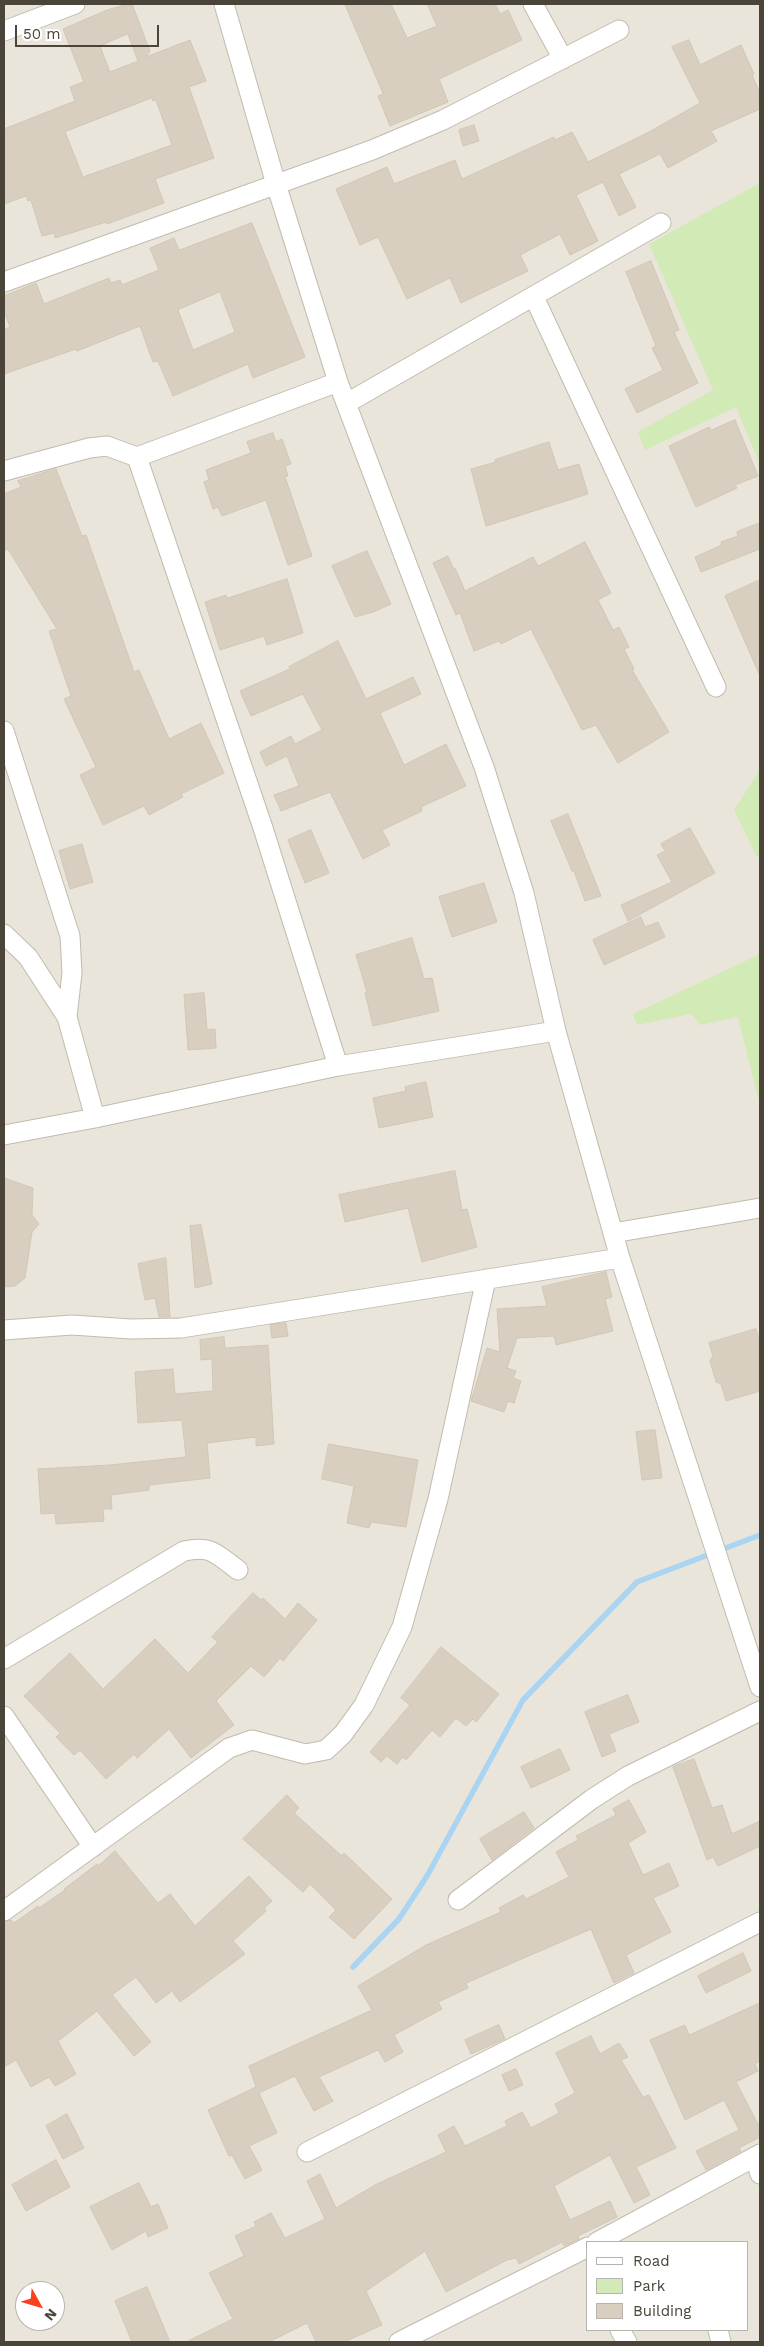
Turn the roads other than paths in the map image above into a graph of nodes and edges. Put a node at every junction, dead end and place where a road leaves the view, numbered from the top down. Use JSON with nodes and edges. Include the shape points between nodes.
{"nodes":[{"id":1,"x":75,"y":4,"type":"edge"},
{"id":2,"x":224,"y":4,"type":"edge"},
{"id":3,"x":533,"y":4,"type":"edge"},
{"id":4,"x":619,"y":30,"type":"dead end"},
{"id":5,"x":4,"y":31,"type":"edge"},
{"id":6,"x":563,"y":59,"type":"junction"},
{"id":7,"x":276,"y":184,"type":"junction"},
{"id":8,"x":661,"y":223,"type":"dead end"},
{"id":9,"x":4,"y":282,"type":"edge"},
{"id":10,"x":534,"y":297,"type":"junction"},
{"id":11,"x":338,"y":382,"type":"junction"},
{"id":12,"x":347,"y":403,"type":"junction"},
{"id":13,"x":137,"y":457,"type":"junction"},
{"id":14,"x":4,"y":471,"type":"edge"},
{"id":15,"x":716,"y":687,"type":"dead end"},
{"id":16,"x":4,"y":731,"type":"edge"},
{"id":17,"x":4,"y":934,"type":"edge"},
{"id":18,"x":67,"y":1017,"type":"junction"},
{"id":19,"x":556,"y":1031,"type":"junction"},
{"id":20,"x":338,"y":1066,"type":"junction"},
{"id":21,"x":95,"y":1118,"type":"junction"},
{"id":22,"x":4,"y":1135,"type":"edge"},
{"id":23,"x":760,"y":1208,"type":"edge"},
{"id":24,"x":613,"y":1233,"type":"junction"},
{"id":25,"x":620,"y":1258,"type":"junction"},
{"id":26,"x":486,"y":1279,"type":"junction"},
{"id":27,"x":4,"y":1330,"type":"edge"},
{"id":28,"x":238,"y":1570,"type":"dead end"},
{"id":29,"x":4,"y":1659,"type":"edge"},
{"id":30,"x":760,"y":1687,"type":"edge"},
{"id":31,"x":760,"y":1711,"type":"edge"},
{"id":32,"x":4,"y":1716,"type":"edge"},
{"id":33,"x":93,"y":1847,"type":"junction"},
{"id":34,"x":458,"y":1900,"type":"dead end"},
{"id":35,"x":4,"y":1911,"type":"edge"},
{"id":36,"x":760,"y":1922,"type":"edge"},
{"id":37,"x":307,"y":2152,"type":"dead end"},
{"id":38,"x":759,"y":2162,"type":"edge"},
{"id":39,"x":599,"y":2241,"type":"edge"},
{"id":40,"x":586,"y":2248,"type":"edge"},
{"id":41,"x":621,"y":2331,"type":"edge"},
{"id":42,"x":400,"y":2342,"type":"edge"},
{"id":43,"x":627,"y":2342,"type":"edge"}],
"edges":[{"from":1,"to":5,"type":"street"},
{"from":2,"to":7,"type":"street"},
{"from":3,"to":6,"type":"street"},
{"from":4,"to":6,"type":"street"},
{"from":6,"to":7,"type":"street","via":[[443,120],[372,150]]},
{"from":7,"to":9,"type":"street"},
{"from":7,"to":11,"type":"street"},
{"from":8,"to":10,"type":"street"},
{"from":10,"to":12,"type":"street"},
{"from":10,"to":15,"type":"street"},
{"from":11,"to":12,"type":"street"},
{"from":11,"to":13,"type":"street"},
{"from":12,"to":19,"type":"street","via":[[484,767],[524,893]]},
{"from":13,"to":14,"type":"street","via":[[107,446],[88,448]]},
{"from":13,"to":20,"type":"street","via":[[263,828]]},
{"from":16,"to":18,"type":"street","via":[[70,936],[72,973]]},
{"from":17,"to":18,"type":"street","via":[[28,957]]},
{"from":18,"to":21,"type":"street"},
{"from":19,"to":20,"type":"street"},
{"from":19,"to":24,"type":"street"},
{"from":20,"to":21,"type":"street"},
{"from":21,"to":22,"type":"street"},
{"from":23,"to":24,"type":"street"},
{"from":24,"to":25,"type":"street"},
{"from":25,"to":26,"type":"street"},
{"from":25,"to":30,"type":"street"},
{"from":26,"to":27,"type":"street","via":[[181,1328],[72,1325]]},
{"from":26,"to":33,"type":"street","via":[[438,1499],[405,1618],[364,1704],[343,1734],[326,1750],[305,1754],[252,1740],[229,1748]]},
{"from":28,"to":29,"type":"street","via":[[212,1551],[200,1548],[184,1552]]},
{"from":31,"to":34,"type":"street","via":[[628,1776],[592,1799]]},
{"from":32,"to":33,"type":"street"},
{"from":33,"to":35,"type":"street"},
{"from":36,"to":37,"type":"street"},
{"from":38,"to":39,"type":"street"},
{"from":40,"to":42,"type":"street"},
{"from":41,"to":43,"type":"street"}]}
